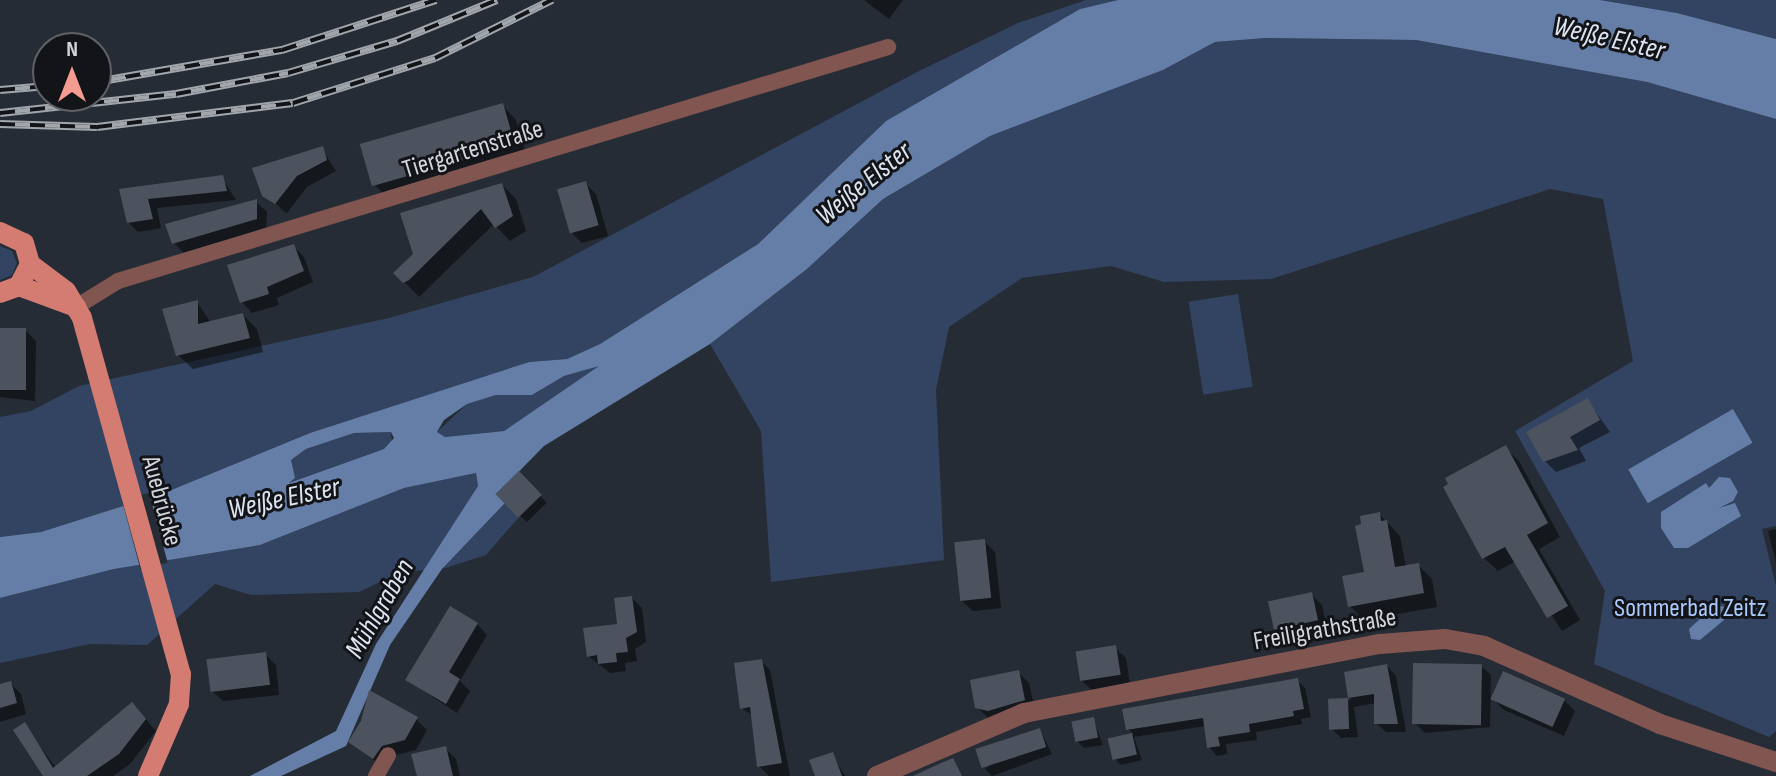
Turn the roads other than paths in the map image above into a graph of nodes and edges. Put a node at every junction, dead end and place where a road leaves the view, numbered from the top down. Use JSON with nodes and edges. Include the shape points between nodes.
{"nodes":[{"id":1,"x":888,"y":47,"type":"dead end"},
{"id":2,"x":2,"y":229,"type":"edge"},
{"id":3,"x":30,"y":264,"type":"junction"},
{"id":4,"x":10,"y":289,"type":"edge"},
{"id":5,"x":76,"y":307,"type":"junction"},
{"id":6,"x":388,"y":755,"type":"dead end"},
{"id":7,"x":1776,"y":762,"type":"edge"},
{"id":8,"x":148,"y":776,"type":"edge"},
{"id":9,"x":376,"y":776,"type":"edge"},
{"id":10,"x":877,"y":776,"type":"edge"}],
"edges":[{"from":1,"to":5,"type":"street","name":"Tiergartenstraße","via":[[118,281]]},
{"from":2,"to":3,"type":"main road","via":[[24,243]]},
{"from":3,"to":4,"type":"main road"},
{"from":3,"to":5,"type":"main road","via":[[58,284]]},
{"from":4,"to":5,"type":"main road"},
{"from":5,"to":8,"type":"main road","name":"Auebrücke","via":[[182,682],[179,704]]},
{"from":6,"to":9,"type":"street"},
{"from":7,"to":10,"type":"street","name":"Freiligrathstraße","via":[[1660,724],[1484,646],[1445,639],[1380,644],[1024,713]]}]}
